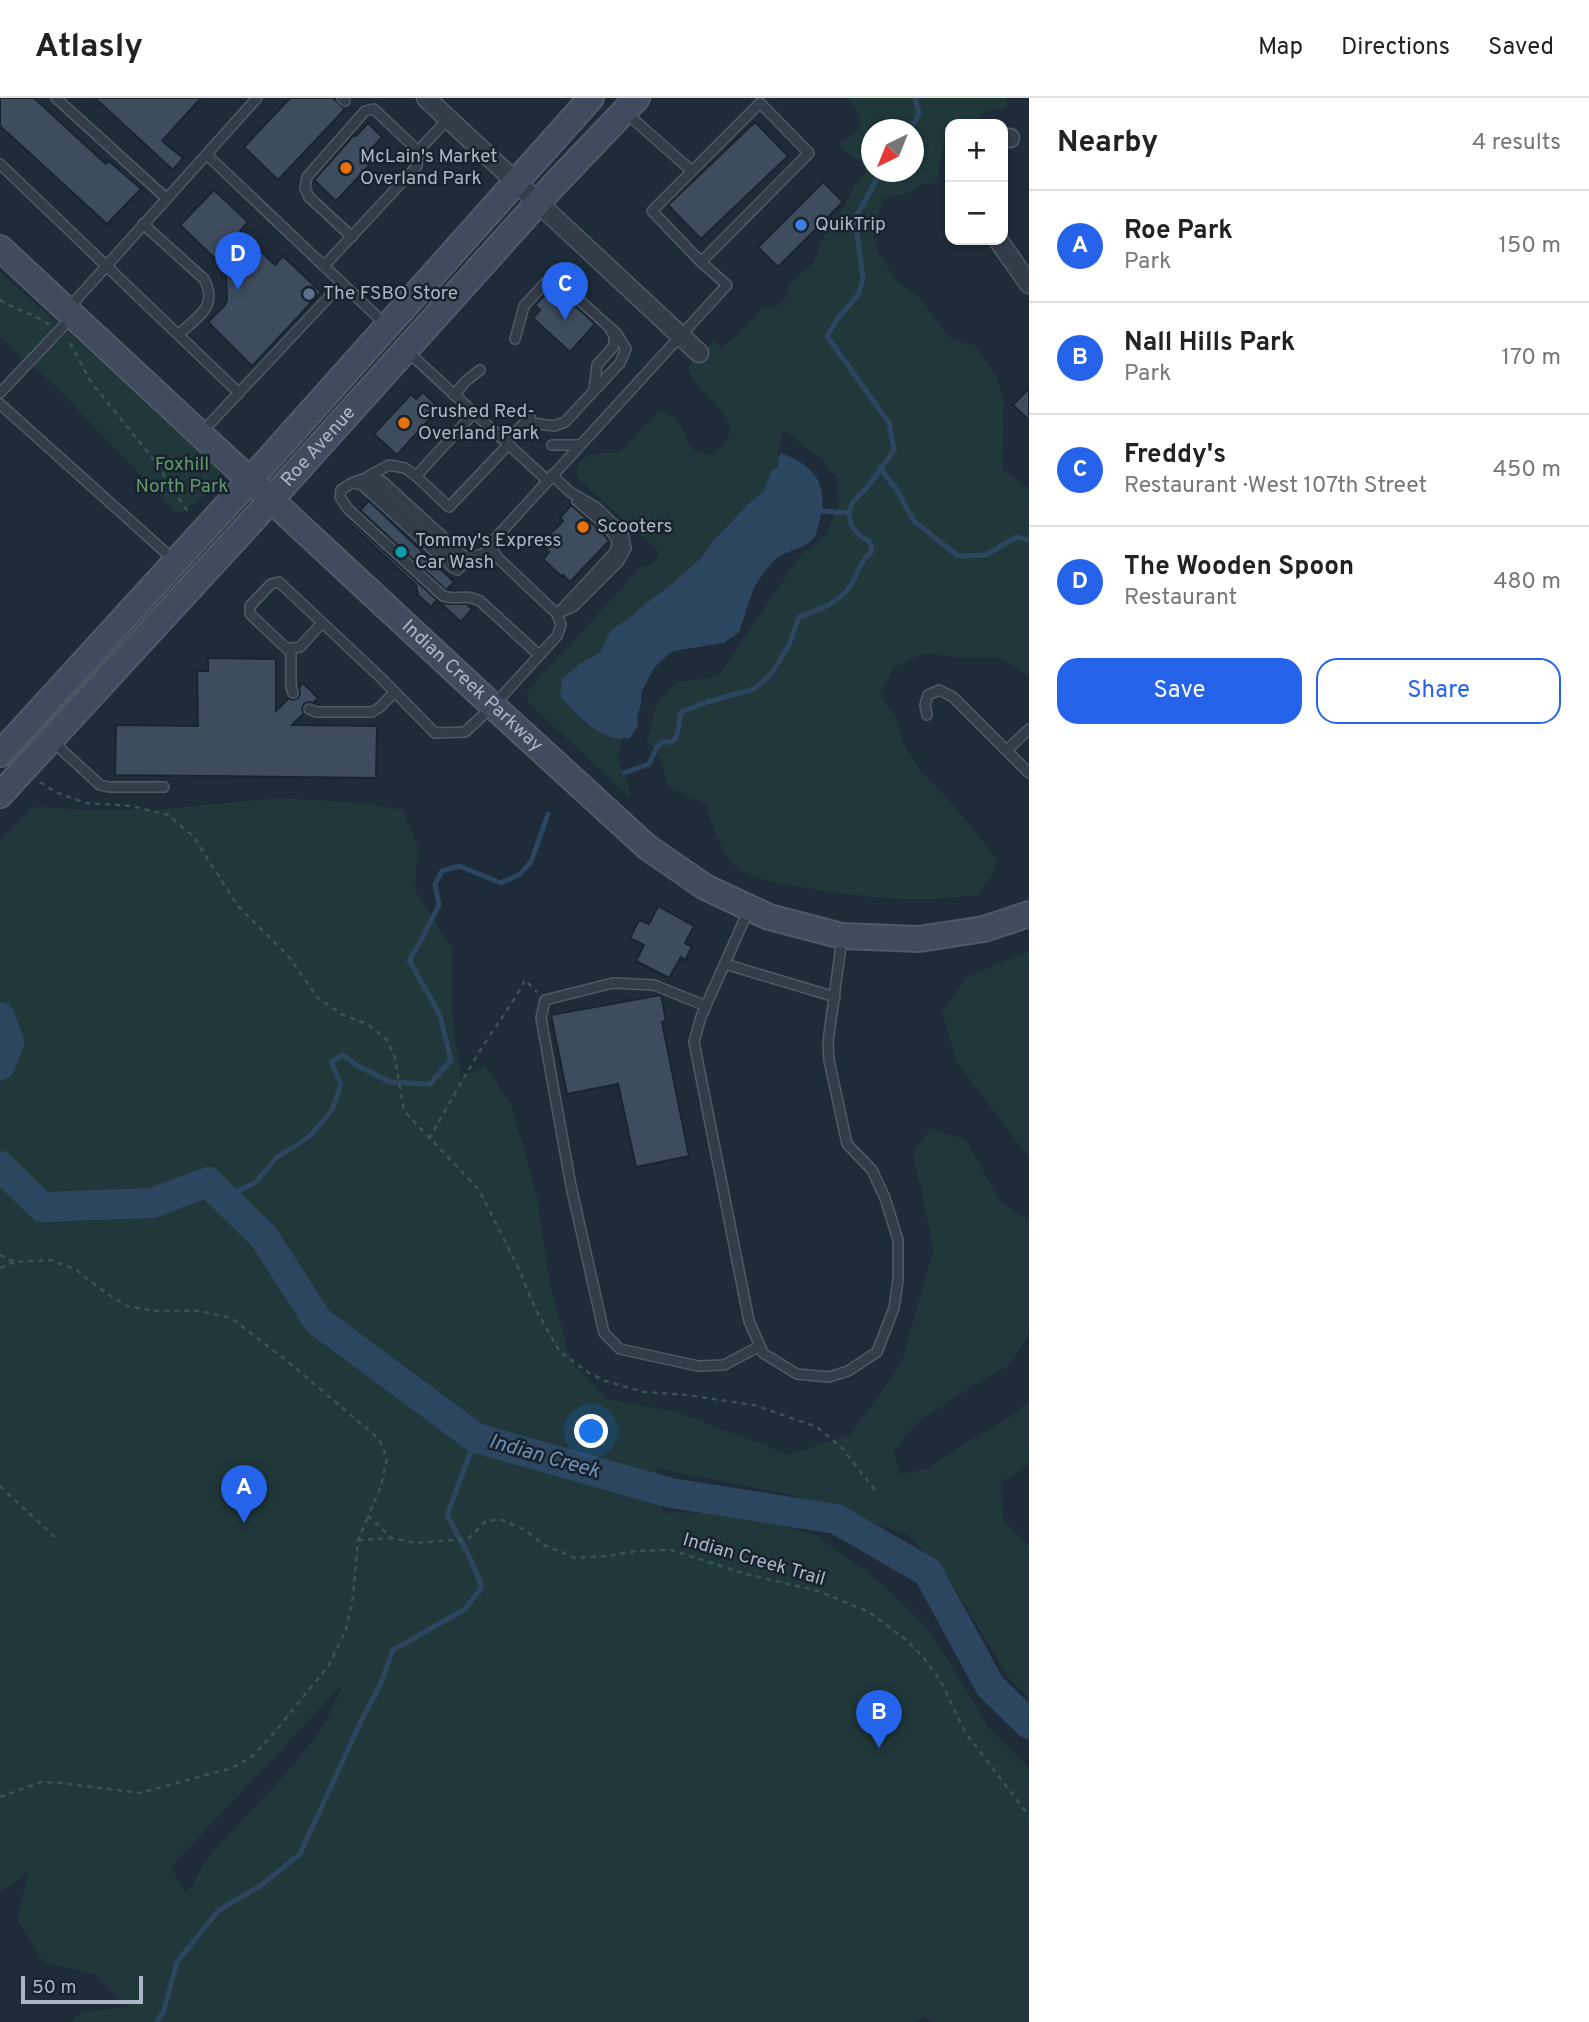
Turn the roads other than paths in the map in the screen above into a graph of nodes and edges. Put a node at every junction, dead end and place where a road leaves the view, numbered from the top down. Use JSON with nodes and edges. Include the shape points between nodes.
{"nodes":[{"id":1,"x":56,"y":98,"type":"edge"},
{"id":2,"x":257,"y":98,"type":"edge"},
{"id":3,"x":426,"y":98,"type":"edge"},
{"id":4,"x":591,"y":98,"type":"edge"},
{"id":5,"x":631,"y":104,"type":"edge"},
{"id":6,"x":448,"y":119,"type":"junction"},
{"id":7,"x":418,"y":151,"type":"junction"},
{"id":8,"x":207,"y":155,"type":"junction"},
{"id":9,"x":0,"y":164,"type":"edge"},
{"id":10,"x":692,"y":171,"type":"junction"},
{"id":11,"x":515,"y":181,"type":"junction"},
{"id":12,"x":166,"y":198,"type":"junction"},
{"id":13,"x":539,"y":202,"type":"junction"},
{"id":14,"x":144,"y":224,"type":"junction"},
{"id":15,"x":352,"y":237,"type":"junction"},
{"id":16,"x":1002,"y":245,"type":"edge"},
{"id":17,"x":0,"y":248,"type":"edge"},
{"id":18,"x":701,"y":262,"type":"junction"},
{"id":19,"x":107,"y":265,"type":"junction"},
{"id":20,"x":324,"y":266,"type":"junction"},
{"id":21,"x":342,"y":284,"type":"junction"},
{"id":22,"x":1029,"y":284,"type":"edge"},
{"id":23,"x":65,"y":320,"type":"junction"},
{"id":24,"x":387,"y":326,"type":"junction"},
{"id":25,"x":608,"y":326,"type":"junction"},
{"id":26,"x":179,"y":334,"type":"junction"},
{"id":27,"x":680,"y":335,"type":"junction"},
{"id":28,"x":515,"y":339,"type":"dead end"},
{"id":29,"x":406,"y":350,"type":"junction"},
{"id":30,"x":699,"y":353,"type":"dead end"},
{"id":31,"x":480,"y":370,"type":"dead end"},
{"id":32,"x":593,"y":392,"type":"junction"},
{"id":33,"x":0,"y":393,"type":"edge"},
{"id":34,"x":239,"y":393,"type":"junction"},
{"id":35,"x":454,"y":395,"type":"junction"},
{"id":36,"x":0,"y":404,"type":"edge"},
{"id":37,"x":474,"y":413,"type":"junction"},
{"id":38,"x":200,"y":434,"type":"junction"},
{"id":39,"x":507,"y":443,"type":"junction"},
{"id":40,"x":552,"y":445,"type":"dead end"},
{"id":41,"x":579,"y":445,"type":"junction"},
{"id":42,"x":416,"y":476,"type":"junction"},
{"id":43,"x":550,"y":478,"type":"junction"},
{"id":44,"x":250,"y":480,"type":"junction"},
{"id":45,"x":360,"y":480,"type":"junction"},
{"id":46,"x":271,"y":499,"type":"junction"},
{"id":47,"x":493,"y":551,"type":"junction"},
{"id":48,"x":466,"y":560,"type":"junction"},
{"id":49,"x":175,"y":561,"type":"junction"},
{"id":50,"x":557,"y":614,"type":"junction"},
{"id":51,"x":322,"y":623,"type":"junction"},
{"id":52,"x":291,"y":648,"type":"junction"},
{"id":53,"x":539,"y":655,"type":"junction"},
{"id":54,"x":395,"y":692,"type":"junction"},
{"id":55,"x":293,"y":693,"type":"dead end"},
{"id":56,"x":493,"y":706,"type":"junction"},
{"id":57,"x":309,"y":709,"type":"dead end"},
{"id":58,"x":927,"y":715,"type":"dead end"},
{"id":59,"x":1029,"y":729,"type":"edge"},
{"id":60,"x":51,"y":740,"type":"junction"},
{"id":61,"x":1007,"y":750,"type":"junction"},
{"id":62,"x":0,"y":754,"type":"edge"},
{"id":63,"x":1029,"y":773,"type":"edge"},
{"id":64,"x":164,"y":787,"type":"dead end"},
{"id":65,"x":0,"y":795,"type":"edge"},
{"id":66,"x":750,"y":908,"type":"junction"},
{"id":67,"x":1029,"y":914,"type":"edge"},
{"id":68,"x":842,"y":936,"type":"junction"},
{"id":69,"x":725,"y":964,"type":"junction"},
{"id":70,"x":835,"y":997,"type":"junction"},
{"id":71,"x":706,"y":1006,"type":"junction"},
{"id":72,"x":760,"y":1346,"type":"junction"}],
"edges":[{"from":1,"to":12,"type":"lane"},
{"from":2,"to":8,"type":"lane"},
{"from":3,"to":6,"type":"street"},
{"from":4,"to":11,"type":"main road","name":"Roe Avenue"},
{"from":5,"to":10,"type":"lane"},
{"from":5,"to":13,"type":"main road","name":"Roe Avenue"},
{"from":6,"to":7,"type":"lane"},
{"from":6,"to":11,"type":"street"},
{"from":7,"to":15,"type":"lane","via":[[417,166]]},
{"from":7,"to":15,"type":"lane","via":[[374,109],[365,111],[307,177],[309,197]]},
{"from":8,"to":12,"type":"lane"},
{"from":8,"to":20,"type":"lane"},
{"from":9,"to":19,"type":"lane"},
{"from":10,"to":18,"type":"lane","via":[[652,211]]},
{"from":10,"to":18,"type":"lane","via":[[760,103],[809,153]]},
{"from":11,"to":13,"type":"street"},
{"from":11,"to":24,"type":"main road","name":"Roe Avenue"},
{"from":12,"to":14,"type":"lane"},
{"from":13,"to":27,"type":"street"},
{"from":13,"to":29,"type":"main road","name":"Roe Avenue"},
{"from":14,"to":19,"type":"lane"},
{"from":14,"to":26,"type":"lane","via":[[208,287],[209,305]]},
{"from":15,"to":20,"type":"lane"},
{"from":16,"to":22,"type":"street"},
{"from":17,"to":23,"type":"main road","name":"Indian Creek Parkway"},
{"from":18,"to":27,"type":"lane","via":[[726,285]]},
{"from":19,"to":23,"type":"lane"},
{"from":19,"to":26,"type":"lane"},
{"from":20,"to":21,"type":"lane"},
{"from":21,"to":24,"type":"lane"},
{"from":21,"to":34,"type":"lane"},
{"from":23,"to":33,"type":"lane"},
{"from":23,"to":38,"type":"main road","name":"Indian Creek Parkway"},
{"from":24,"to":44,"type":"main road","name":"Roe Avenue"},
{"from":25,"to":28,"type":"lane","via":[[554,279],[524,306]]},
{"from":25,"to":32,"type":"lane","via":[[614,346],[597,365]]},
{"from":25,"to":32,"type":"lane","via":[[624,343],[625,354]]},
{"from":26,"to":34,"type":"lane"},
{"from":27,"to":30,"type":"street"},
{"from":27,"to":41,"type":"lane"},
{"from":29,"to":35,"type":"lane"},
{"from":29,"to":46,"type":"main road","name":"Roe Avenue"},
{"from":31,"to":35,"type":"lane"},
{"from":32,"to":39,"type":"lane","via":[[559,425],[525,417]]},
{"from":34,"to":38,"type":"lane"},
{"from":35,"to":37,"type":"lane"},
{"from":36,"to":49,"type":"lane"},
{"from":37,"to":39,"type":"lane"},
{"from":37,"to":42,"type":"lane"},
{"from":38,"to":44,"type":"main road","name":"Indian Creek Parkway"},
{"from":39,"to":42,"type":"lane","via":[[449,507]]},
{"from":39,"to":43,"type":"lane"},
{"from":40,"to":41,"type":"lane"},
{"from":41,"to":43,"type":"lane"},
{"from":42,"to":45,"type":"lane","via":[[389,465]]},
{"from":43,"to":47,"type":"lane","via":[[492,542]]},
{"from":43,"to":50,"type":"lane","via":[[570,491],[617,540],[617,547]]},
{"from":44,"to":46,"type":"main road","name":"Indian Creek Parkway"},
{"from":44,"to":49,"type":"main road","name":"Roe Avenue"},
{"from":45,"to":48,"type":"lane","via":[[382,481]]},
{"from":45,"to":48,"type":"lane","via":[[453,568],[457,570]]},
{"from":45,"to":53,"type":"lane","via":[[341,489],[340,497],[348,509],[443,596],[480,601]]},
{"from":46,"to":56,"type":"main road","name":"Indian Creek Parkway"},
{"from":46,"to":60,"type":"main road","name":"Roe Avenue"},
{"from":47,"to":48,"type":"lane"},
{"from":47,"to":50,"type":"lane"},
{"from":49,"to":62,"type":"main road","name":"Roe Avenue"},
{"from":50,"to":53,"type":"lane","via":[[558,636]]},
{"from":51,"to":52,"type":"lane","via":[[300,647]]},
{"from":51,"to":52,"type":"lane","via":[[279,582],[271,584],[250,606],[250,614]]},
{"from":51,"to":54,"type":"lane"},
{"from":52,"to":55,"type":"lane"},
{"from":53,"to":56,"type":"lane"},
{"from":54,"to":56,"type":"lane","via":[[435,733],[465,732]]},
{"from":54,"to":57,"type":"lane","via":[[372,712]]},
{"from":56,"to":66,"type":"main road","name":"Indian Creek Parkway","via":[[647,847],[705,887]]},
{"from":58,"to":61,"type":"lane","via":[[928,695],[939,690],[953,697]]},
{"from":59,"to":61,"type":"lane"},
{"from":60,"to":64,"type":"lane","via":[[100,785]]},
{"from":60,"to":65,"type":"main road","name":"Roe Avenue"},
{"from":61,"to":63,"type":"lane"},
{"from":66,"to":68,"type":"main road","name":"Indian Creek Parkway"},
{"from":66,"to":69,"type":"lane"},
{"from":67,"to":68,"type":"main road","name":"Indian Creek Parkway","via":[[984,929],[919,939]]},
{"from":68,"to":70,"type":"lane"},
{"from":69,"to":70,"type":"lane"},
{"from":69,"to":71,"type":"lane"},
{"from":70,"to":72,"type":"lane","via":[[830,1060],[847,1144],[872,1170],[898,1240],[894,1308],[877,1352],[829,1377],[797,1374],[763,1353]]},
{"from":71,"to":72,"type":"lane","via":[[694,1042],[749,1321]]},
{"from":71,"to":72,"type":"lane","via":[[654,985],[613,983],[545,1000],[541,1018],[571,1186],[604,1333],[620,1349],[698,1366],[724,1366]]}]}
